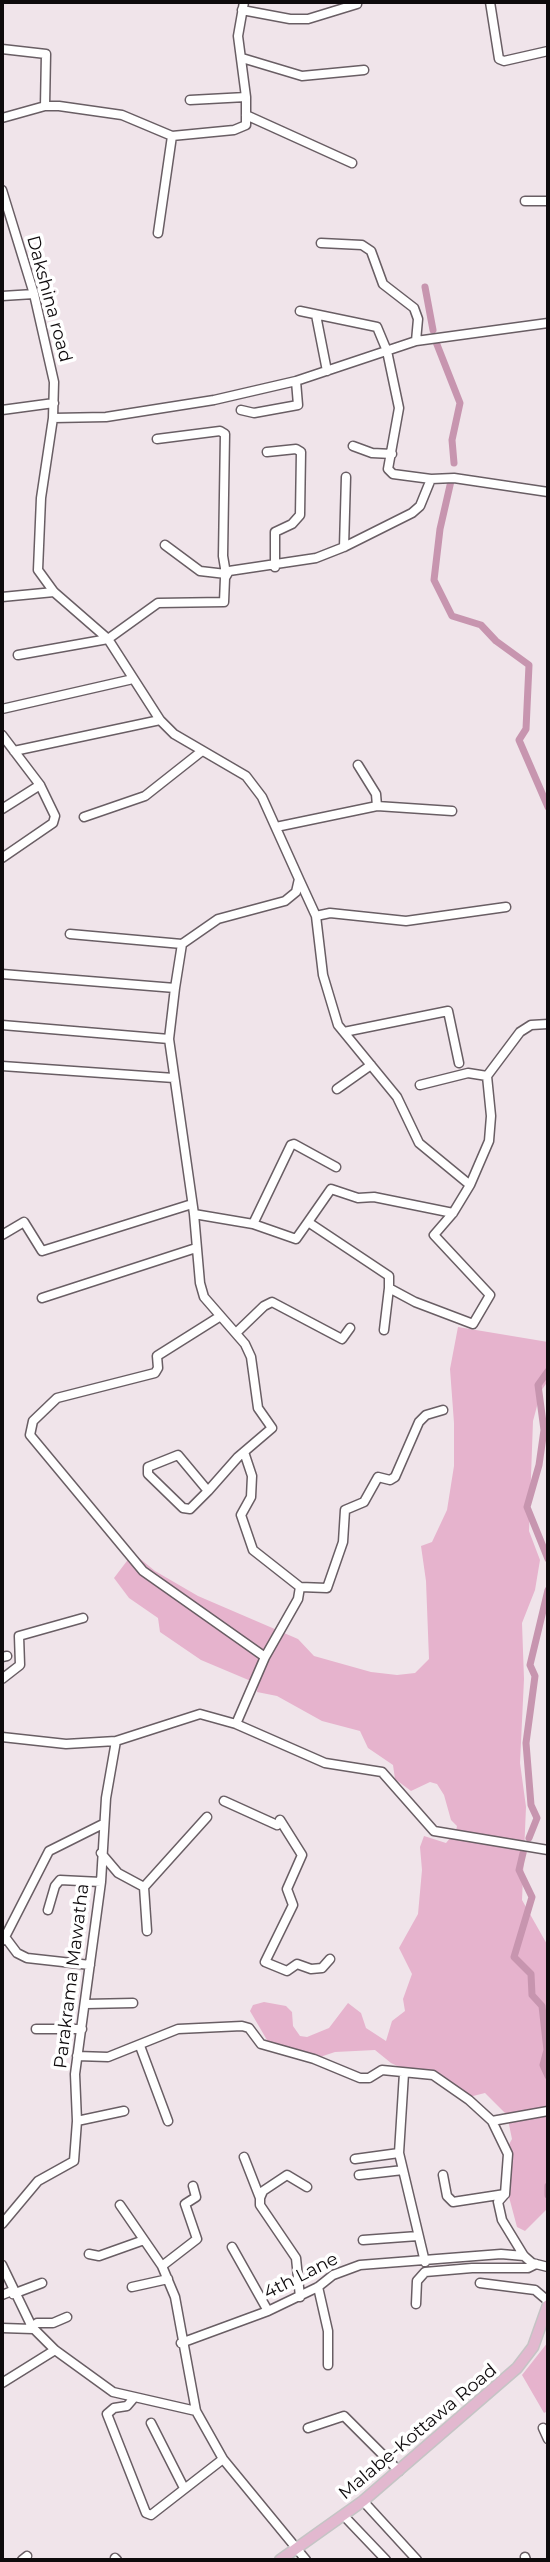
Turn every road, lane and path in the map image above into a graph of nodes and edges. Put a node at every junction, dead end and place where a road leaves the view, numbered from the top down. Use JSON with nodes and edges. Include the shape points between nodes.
{"nodes":[{"id":1,"x":490,"y":2,"type":"edge"},
{"id":2,"x":357,"y":4,"type":"dead end"},
{"id":3,"x":243,"y":6,"type":"edge"},
{"id":4,"x":2,"y":49,"type":"edge"},
{"id":5,"x":548,"y":51,"type":"edge"},
{"id":6,"x":242,"y":58,"type":"junction"},
{"id":7,"x":364,"y":70,"type":"dead end"},
{"id":8,"x":246,"y":97,"type":"junction"},
{"id":9,"x":190,"y":100,"type":"dead end"},
{"id":10,"x":46,"y":106,"type":"junction"},
{"id":11,"x":246,"y":115,"type":"junction"},
{"id":12,"x":2,"y":118,"type":"edge"},
{"id":13,"x":172,"y":136,"type":"junction"},
{"id":14,"x":352,"y":163,"type":"dead end"},
{"id":15,"x":2,"y":190,"type":"edge"},
{"id":16,"x":525,"y":201,"type":"dead end"},
{"id":17,"x":548,"y":201,"type":"edge"},
{"id":18,"x":158,"y":233,"type":"dead end"},
{"id":19,"x":321,"y":243,"type":"dead end"},
{"id":20,"x":34,"y":294,"type":"junction"},
{"id":21,"x":2,"y":296,"type":"edge"},
{"id":22,"x":300,"y":312,"type":"dead end"},
{"id":23,"x":316,"y":315,"type":"junction"},
{"id":24,"x":548,"y":323,"type":"edge"},
{"id":25,"x":416,"y":341,"type":"junction"},
{"id":26,"x":387,"y":351,"type":"junction"},
{"id":27,"x":327,"y":371,"type":"junction"},
{"id":28,"x":296,"y":381,"type":"junction"},
{"id":29,"x":54,"y":403,"type":"junction"},
{"id":30,"x":2,"y":410,"type":"edge"},
{"id":31,"x":241,"y":410,"type":"dead end"},
{"id":32,"x":53,"y":418,"type":"junction"},
{"id":33,"x":157,"y":439,"type":"dead end"},
{"id":34,"x":353,"y":446,"type":"dead end"},
{"id":35,"x":267,"y":452,"type":"dead end"},
{"id":36,"x":392,"y":454,"type":"junction"},
{"id":37,"x":346,"y":477,"type":"dead end"},
{"id":38,"x":432,"y":480,"type":"junction"},
{"id":39,"x":548,"y":492,"type":"edge"},
{"id":40,"x":165,"y":545,"type":"dead end"},
{"id":41,"x":344,"y":547,"type":"junction"},
{"id":42,"x":275,"y":567,"type":"junction"},
{"id":43,"x":226,"y":573,"type":"junction"},
{"id":44,"x":54,"y":592,"type":"junction"},
{"id":45,"x":2,"y":597,"type":"edge"},
{"id":46,"x":108,"y":639,"type":"junction"},
{"id":47,"x":18,"y":655,"type":"dead end"},
{"id":48,"x":133,"y":679,"type":"junction"},
{"id":49,"x":2,"y":709,"type":"edge"},
{"id":50,"x":160,"y":720,"type":"junction"},
{"id":51,"x":3,"y":738,"type":"edge"},
{"id":52,"x":14,"y":751,"type":"junction"},
{"id":53,"x":202,"y":751,"type":"junction"},
{"id":54,"x":358,"y":765,"type":"dead end"},
{"id":55,"x":40,"y":785,"type":"junction"},
{"id":56,"x":377,"y":806,"type":"junction"},
{"id":57,"x":2,"y":809,"type":"edge"},
{"id":58,"x":452,"y":811,"type":"dead end"},
{"id":59,"x":84,"y":817,"type":"dead end"},
{"id":60,"x":276,"y":827,"type":"junction"},
{"id":61,"x":2,"y":859,"type":"edge"},
{"id":62,"x":299,"y":879,"type":"junction"},
{"id":63,"x":506,"y":907,"type":"dead end"},
{"id":64,"x":316,"y":916,"type":"junction"},
{"id":65,"x":70,"y":934,"type":"dead end"},
{"id":66,"x":182,"y":944,"type":"junction"},
{"id":67,"x":2,"y":974,"type":"edge"},
{"id":68,"x":174,"y":988,"type":"junction"},
{"id":69,"x":548,"y":1024,"type":"edge"},
{"id":70,"x":2,"y":1026,"type":"edge"},
{"id":71,"x":344,"y":1032,"type":"junction"},
{"id":72,"x":169,"y":1039,"type":"junction"},
{"id":73,"x":459,"y":1063,"type":"dead end"},
{"id":74,"x":371,"y":1065,"type":"junction"},
{"id":75,"x":2,"y":1066,"type":"edge"},
{"id":76,"x":487,"y":1076,"type":"junction"},
{"id":77,"x":174,"y":1077,"type":"junction"},
{"id":78,"x":420,"y":1085,"type":"dead end"},
{"id":79,"x":337,"y":1089,"type":"dead end"},
{"id":80,"x":336,"y":1167,"type":"dead end"},
{"id":81,"x":470,"y":1185,"type":"junction"},
{"id":82,"x":192,"y":1204,"type":"junction"},
{"id":83,"x":453,"y":1213,"type":"junction"},
{"id":84,"x":194,"y":1214,"type":"junction"},
{"id":85,"x":308,"y":1222,"type":"junction"},
{"id":86,"x":253,"y":1224,"type":"junction"},
{"id":87,"x":3,"y":1232,"type":"edge"},
{"id":88,"x":196,"y":1248,"type":"junction"},
{"id":89,"x":389,"y":1288,"type":"junction"},
{"id":90,"x":42,"y":1298,"type":"dead end"},
{"id":91,"x":219,"y":1317,"type":"junction"},
{"id":92,"x":350,"y":1328,"type":"dead end"},
{"id":93,"x":384,"y":1330,"type":"dead end"},
{"id":94,"x":236,"y":1333,"type":"junction"},
{"id":95,"x":443,"y":1410,"type":"dead end"},
{"id":96,"x":244,"y":1452,"type":"junction"},
{"id":97,"x":208,"y":1491,"type":"junction"},
{"id":98,"x":300,"y":1587,"type":"junction"},
{"id":99,"x":83,"y":1618,"type":"dead end"},
{"id":100,"x":265,"y":1657,"type":"junction"},
{"id":101,"x":2,"y":1679,"type":"edge"},
{"id":102,"x":236,"y":1724,"type":"junction"},
{"id":103,"x":2,"y":1737,"type":"edge"},
{"id":104,"x":116,"y":1741,"type":"junction"},
{"id":105,"x":224,"y":1801,"type":"dead end"},
{"id":106,"x":207,"y":1817,"type":"dead end"},
{"id":107,"x":103,"y":1824,"type":"junction"},
{"id":108,"x":548,"y":1850,"type":"edge"},
{"id":109,"x":101,"y":1853,"type":"junction"},
{"id":110,"x":101,"y":1882,"type":"junction"},
{"id":111,"x":144,"y":1886,"type":"junction"},
{"id":112,"x":48,"y":1910,"type":"dead end"},
{"id":113,"x":146,"y":1931,"type":"dead end"},
{"id":114,"x":3,"y":1939,"type":"edge"},
{"id":115,"x":330,"y":1959,"type":"dead end"},
{"id":116,"x":90,"y":1965,"type":"junction"},
{"id":117,"x":133,"y":2003,"type":"dead end"},
{"id":118,"x":86,"y":2004,"type":"junction"},
{"id":119,"x":36,"y":2029,"type":"dead end"},
{"id":120,"x":82,"y":2029,"type":"junction"},
{"id":121,"x":140,"y":2046,"type":"junction"},
{"id":122,"x":77,"y":2056,"type":"junction"},
{"id":123,"x":404,"y":2073,"type":"junction"},
{"id":124,"x":548,"y":2111,"type":"edge"},
{"id":125,"x":124,"y":2112,"type":"dead end"},
{"id":126,"x":77,"y":2121,"type":"junction"},
{"id":127,"x":168,"y":2121,"type":"dead end"},
{"id":128,"x":492,"y":2121,"type":"junction"},
{"id":129,"x":399,"y":2153,"type":"junction"},
{"id":130,"x":244,"y":2157,"type":"dead end"},
{"id":131,"x":355,"y":2159,"type":"dead end"},
{"id":132,"x":403,"y":2170,"type":"junction"},
{"id":133,"x":359,"y":2175,"type":"dead end"},
{"id":134,"x":443,"y":2175,"type":"dead end"},
{"id":135,"x":193,"y":2186,"type":"dead end"},
{"id":136,"x":307,"y":2187,"type":"dead end"},
{"id":137,"x":505,"y":2194,"type":"junction"},
{"id":138,"x":260,"y":2198,"type":"junction"},
{"id":139,"x":120,"y":2205,"type":"dead end"},
{"id":140,"x":2,"y":2224,"type":"edge"},
{"id":141,"x":418,"y":2236,"type":"junction"},
{"id":142,"x":144,"y":2240,"type":"junction"},
{"id":143,"x":363,"y":2240,"type":"dead end"},
{"id":144,"x":232,"y":2247,"type":"dead end"},
{"id":145,"x":89,"y":2254,"type":"dead end"},
{"id":146,"x":524,"y":2256,"type":"junction"},
{"id":147,"x":425,"y":2262,"type":"junction"},
{"id":148,"x":536,"y":2264,"type":"junction"},
{"id":149,"x":2,"y":2266,"type":"edge"},
{"id":150,"x":162,"y":2266,"type":"junction"},
{"id":151,"x":548,"y":2267,"type":"edge"},
{"id":152,"x":168,"y":2279,"type":"junction"},
{"id":153,"x":43,"y":2283,"type":"dead end"},
{"id":154,"x":480,"y":2283,"type":"dead end"},
{"id":155,"x":132,"y":2287,"type":"dead end"},
{"id":156,"x":318,"y":2287,"type":"junction"},
{"id":157,"x":13,"y":2292,"type":"junction"},
{"id":158,"x":2,"y":2295,"type":"edge"},
{"id":159,"x":300,"y":2297,"type":"junction"},
{"id":160,"x":548,"y":2303,"type":"edge"},
{"id":161,"x":416,"y":2304,"type":"dead end"},
{"id":162,"x":268,"y":2311,"type":"junction"},
{"id":163,"x":67,"y":2317,"type":"dead end"},
{"id":164,"x":2,"y":2328,"type":"edge"},
{"id":165,"x":33,"y":2328,"type":"junction"},
{"id":166,"x":181,"y":2343,"type":"junction"},
{"id":167,"x":55,"y":2350,"type":"junction"},
{"id":168,"x":328,"y":2365,"type":"dead end"},
{"id":169,"x":2,"y":2383,"type":"edge"},
{"id":170,"x":133,"y":2399,"type":"junction"},
{"id":171,"x":196,"y":2411,"type":"junction"},
{"id":172,"x":151,"y":2423,"type":"dead end"},
{"id":173,"x":308,"y":2428,"type":"dead end"},
{"id":174,"x":543,"y":2428,"type":"dead end"},
{"id":175,"x":548,"y":2439,"type":"edge"},
{"id":176,"x":223,"y":2459,"type":"junction"},
{"id":177,"x":399,"y":2471,"type":"junction"},
{"id":178,"x":184,"y":2488,"type":"junction"},
{"id":179,"x":363,"y":2501,"type":"junction"},
{"id":180,"x":344,"y":2516,"type":"junction"},
{"id":181,"x":295,"y":2550,"type":"junction"},
{"id":182,"x":280,"y":2560,"type":"edge"},
{"id":183,"x":306,"y":2560,"type":"edge"},
{"id":184,"x":386,"y":2560,"type":"edge"},
{"id":185,"x":417,"y":2560,"type":"edge"}],
"edges":[{"from":1,"to":5,"type":"street","via":[[499,59]]},
{"from":2,"to":3,"type":"street","via":[[308,19],[290,19]]},
{"from":3,"to":6,"type":"street","via":[[238,36]]},
{"from":4,"to":10,"type":"street","via":[[46,54]]},
{"from":6,"to":7,"type":"street","via":[[302,76]]},
{"from":6,"to":8,"type":"street"},
{"from":8,"to":9,"type":"street"},
{"from":8,"to":11,"type":"street"},
{"from":10,"to":12,"type":"street"},
{"from":10,"to":13,"type":"street","via":[[122,115]]},
{"from":11,"to":13,"type":"street","via":[[242,128]]},
{"from":11,"to":14,"type":"street"},
{"from":13,"to":18,"type":"street"},
{"from":15,"to":20,"type":"street","name":"Dakshina road"},
{"from":16,"to":17,"type":"street"},
{"from":19,"to":25,"type":"street","via":[[362,245],[371,251],[383,284],[414,308]]},
{"from":20,"to":21,"type":"street"},
{"from":20,"to":29,"type":"street","name":"Dakshina road","via":[[54,382]]},
{"from":22,"to":23,"type":"street"},
{"from":23,"to":26,"type":"street","via":[[377,327]]},
{"from":23,"to":27,"type":"street"},
{"from":24,"to":25,"type":"street"},
{"from":25,"to":26,"type":"street"},
{"from":26,"to":27,"type":"street"},
{"from":26,"to":36,"type":"street","via":[[399,408]]},
{"from":27,"to":28,"type":"street"},
{"from":28,"to":31,"type":"street","via":[[298,405],[254,413]]},
{"from":28,"to":32,"type":"street","via":[[106,417]]},
{"from":29,"to":30,"type":"street"},
{"from":29,"to":32,"type":"street","name":"Dakshina road"},
{"from":32,"to":44,"type":"street","name":"Dakshina road","via":[[37,557],[40,575]]},
{"from":33,"to":43,"type":"street","via":[[225,434]]},
{"from":34,"to":36,"type":"street"},
{"from":35,"to":42,"type":"street","via":[[301,452],[300,514],[275,532]]},
{"from":36,"to":38,"type":"street","via":[[388,469],[393,474]]},
{"from":37,"to":41,"type":"street"},
{"from":38,"to":39,"type":"street","via":[[454,478]]},
{"from":38,"to":41,"type":"street","via":[[412,513]]},
{"from":40,"to":43,"type":"street","via":[[200,571]]},
{"from":41,"to":42,"type":"street"},
{"from":42,"to":43,"type":"street"},
{"from":43,"to":46,"type":"street","via":[[224,602],[158,603]]},
{"from":44,"to":45,"type":"street"},
{"from":44,"to":46,"type":"street"},
{"from":46,"to":47,"type":"street"},
{"from":46,"to":48,"type":"street"},
{"from":48,"to":49,"type":"street"},
{"from":48,"to":50,"type":"street"},
{"from":50,"to":52,"type":"street"},
{"from":50,"to":53,"type":"street"},
{"from":51,"to":52,"type":"street"},
{"from":52,"to":55,"type":"street"},
{"from":53,"to":59,"type":"street","via":[[145,796]]},
{"from":53,"to":60,"type":"street","via":[[246,776]]},
{"from":54,"to":56,"type":"street","via":[[376,794]]},
{"from":55,"to":57,"type":"street"},
{"from":55,"to":61,"type":"street","via":[[55,816],[53,823]]},
{"from":56,"to":58,"type":"street"},
{"from":56,"to":60,"type":"street"},
{"from":60,"to":62,"type":"street"},
{"from":62,"to":64,"type":"street"},
{"from":62,"to":66,"type":"street","via":[[296,891],[285,901],[218,919]]},
{"from":63,"to":64,"type":"street","via":[[406,921],[330,913]]},
{"from":64,"to":71,"type":"street","via":[[323,975]]},
{"from":65,"to":66,"type":"street"},
{"from":66,"to":68,"type":"street"},
{"from":67,"to":68,"type":"street"},
{"from":68,"to":72,"type":"street"},
{"from":69,"to":76,"type":"street","via":[[531,1025],[520,1032]]},
{"from":70,"to":72,"type":"street"},
{"from":71,"to":73,"type":"street","via":[[448,1011]]},
{"from":71,"to":74,"type":"street"},
{"from":72,"to":77,"type":"street"},
{"from":74,"to":79,"type":"street"},
{"from":74,"to":81,"type":"street","via":[[397,1097],[419,1143]]},
{"from":75,"to":77,"type":"street"},
{"from":76,"to":78,"type":"street","via":[[468,1073]]},
{"from":76,"to":81,"type":"street","via":[[489,1142]]},
{"from":77,"to":82,"type":"street"},
{"from":80,"to":86,"type":"street","via":[[291,1145]]},
{"from":81,"to":83,"type":"street"},
{"from":82,"to":84,"type":"street"},
{"from":82,"to":87,"type":"street","via":[[42,1251],[24,1222]]},
{"from":83,"to":85,"type":"street","via":[[358,1198],[331,1189]]},
{"from":83,"to":89,"type":"street","via":[[434,1235],[490,1296],[473,1324]]},
{"from":84,"to":86,"type":"street"},
{"from":84,"to":88,"type":"street"},
{"from":85,"to":86,"type":"street","via":[[296,1239]]},
{"from":85,"to":89,"type":"street","via":[[389,1276]]},
{"from":88,"to":90,"type":"street"},
{"from":88,"to":91,"type":"street","via":[[204,1297]]},
{"from":89,"to":93,"type":"street"},
{"from":91,"to":94,"type":"street"},
{"from":91,"to":100,"type":"street","via":[[157,1356],[155,1373],[57,1398],[33,1421],[30,1434],[142,1571]]},
{"from":92,"to":94,"type":"street","via":[[342,1339],[272,1303]]},
{"from":94,"to":96,"type":"street","via":[[251,1357],[255,1399],[272,1428]]},
{"from":95,"to":98,"type":"street","via":[[425,1415],[419,1422],[395,1477],[379,1477],[364,1502],[342,1513],[343,1542],[327,1588]]},
{"from":96,"to":97,"type":"street"},
{"from":96,"to":98,"type":"street","via":[[251,1497],[242,1515],[253,1550]]},
{"from":97,"to":97,"type":"street","via":[[190,1509],[183,1508],[148,1474],[148,1466],[178,1455]]},
{"from":98,"to":100,"type":"street","via":[[298,1600]]},
{"from":99,"to":101,"type":"street","via":[[19,1636],[20,1665]]},
{"from":100,"to":102,"type":"street"},
{"from":102,"to":104,"type":"street","via":[[194,1714]]},
{"from":102,"to":108,"type":"street","via":[[325,1763],[382,1772],[434,1831]]},
{"from":103,"to":104,"type":"street","via":[[65,1744]]},
{"from":104,"to":107,"type":"street","name":"Parakrama Mawatha"},
{"from":105,"to":115,"type":"street","via":[[279,1823],[302,1855],[287,1889],[293,1905],[265,1962],[284,1972],[297,1964],[322,1968]]},
{"from":106,"to":111,"type":"street"},
{"from":107,"to":109,"type":"street","name":"Parakrama Mawatha"},
{"from":107,"to":114,"type":"street","via":[[49,1851]]},
{"from":109,"to":110,"type":"street","name":"Parakrama Mawatha"},
{"from":109,"to":111,"type":"street","via":[[118,1873]]},
{"from":110,"to":112,"type":"street","via":[[60,1880]]},
{"from":110,"to":116,"type":"street","name":"Parakrama Mawatha"},
{"from":111,"to":113,"type":"street"},
{"from":114,"to":116,"type":"street","via":[[27,1958]]},
{"from":116,"to":118,"type":"street","name":"Parakrama Mawatha"},
{"from":117,"to":118,"type":"street"},
{"from":118,"to":120,"type":"street","name":"Parakrama Mawatha"},
{"from":119,"to":120,"type":"street"},
{"from":120,"to":122,"type":"street","name":"Parakrama Mawatha"},
{"from":121,"to":122,"type":"street","via":[[108,2057]]},
{"from":121,"to":123,"type":"street","via":[[178,2029],[243,2026],[261,2043],[360,2078],[383,2070]]},
{"from":121,"to":127,"type":"street"},
{"from":122,"to":126,"type":"street","name":"Parakrama Mawatha"},
{"from":123,"to":128,"type":"street","via":[[433,2075]]},
{"from":123,"to":129,"type":"street"},
{"from":124,"to":128,"type":"street"},
{"from":125,"to":126,"type":"street"},
{"from":126,"to":140,"type":"street","name":"Parakrama Mawatha","via":[[74,2161],[38,2181]]},
{"from":128,"to":137,"type":"street","via":[[508,2154]]},
{"from":129,"to":131,"type":"street"},
{"from":129,"to":132,"type":"street"},
{"from":130,"to":138,"type":"street"},
{"from":132,"to":133,"type":"street"},
{"from":132,"to":141,"type":"street"},
{"from":134,"to":137,"type":"street","via":[[447,2196],[453,2202]]},
{"from":135,"to":150,"type":"street","via":[[196,2197],[186,2204],[197,2239]]},
{"from":136,"to":138,"type":"street","via":[[287,2175]]},
{"from":137,"to":146,"type":"street","via":[[498,2202],[502,2220]]},
{"from":138,"to":159,"type":"street","via":[[260,2205],[296,2258]]},
{"from":139,"to":142,"type":"street"},
{"from":141,"to":143,"type":"street"},
{"from":141,"to":147,"type":"street"},
{"from":142,"to":145,"type":"street","via":[[99,2256]]},
{"from":142,"to":150,"type":"street"},
{"from":144,"to":162,"type":"street"},
{"from":146,"to":147,"type":"street","name":"4th Lane"},
{"from":146,"to":148,"type":"street"},
{"from":147,"to":156,"type":"street","name":"4th Lane","via":[[360,2265],[333,2275]]},
{"from":148,"to":151,"type":"street"},
{"from":148,"to":161,"type":"street","via":[[425,2272],[417,2281]]},
{"from":149,"to":157,"type":"street"},
{"from":150,"to":152,"type":"street"},
{"from":152,"to":155,"type":"street"},
{"from":152,"to":166,"type":"street"},
{"from":153,"to":157,"type":"street"},
{"from":154,"to":160,"type":"street","via":[[535,2290]]},
{"from":156,"to":159,"type":"street","name":"4th Lane"},
{"from":156,"to":168,"type":"street","via":[[328,2331]]},
{"from":157,"to":158,"type":"street"},
{"from":157,"to":165,"type":"street"},
{"from":159,"to":162,"type":"street","name":"4th Lane"},
{"from":160,"to":177,"type":"main road","name":"Malabe-Kottawa Road","via":[[533,2347],[517,2368]]},
{"from":162,"to":166,"type":"street","name":"4th Lane"},
{"from":163,"to":165,"type":"street","via":[[37,2323]]},
{"from":164,"to":165,"type":"street"},
{"from":165,"to":167,"type":"street"},
{"from":166,"to":171,"type":"street"},
{"from":167,"to":169,"type":"street"},
{"from":167,"to":170,"type":"street","via":[[113,2392]]},
{"from":170,"to":171,"type":"street"},
{"from":170,"to":178,"type":"street","via":[[107,2413],[146,2513],[151,2515]]},
{"from":171,"to":176,"type":"street"},
{"from":172,"to":178,"type":"street"},
{"from":173,"to":177,"type":"street","via":[[344,2416]]},
{"from":174,"to":175,"type":"street"},
{"from":176,"to":178,"type":"street"},
{"from":176,"to":181,"type":"street"},
{"from":177,"to":179,"type":"main road","name":"Malabe-Kottawa Road"},
{"from":179,"to":180,"type":"main road","name":"Malabe-Kottawa Road"},
{"from":179,"to":185,"type":"street"},
{"from":180,"to":181,"type":"main road","name":"Malabe-Kottawa Road"},
{"from":180,"to":184,"type":"street"},
{"from":181,"to":182,"type":"main road","name":"Malabe-Kottawa Road"},
{"from":181,"to":183,"type":"street"}]}
